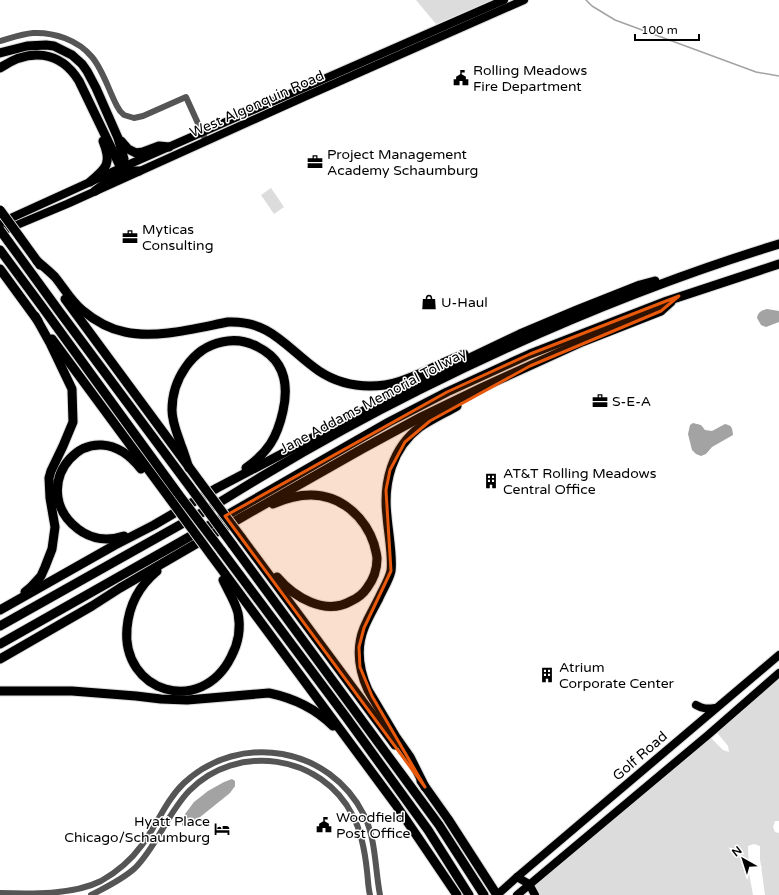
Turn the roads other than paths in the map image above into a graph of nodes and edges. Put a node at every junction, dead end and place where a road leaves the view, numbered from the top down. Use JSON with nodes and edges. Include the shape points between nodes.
{"nodes":[{"id":1,"x":504,"y":0,"type":"edge"},
{"id":2,"x":524,"y":0,"type":"edge"},
{"id":3,"x":0,"y":41,"type":"edge"},
{"id":4,"x":0,"y":53,"type":"edge"},
{"id":5,"x":0,"y":68,"type":"edge"},
{"id":6,"x":88,"y":102,"type":"junction"},
{"id":7,"x":202,"y":132,"type":"junction"},
{"id":8,"x":118,"y":138,"type":"junction"},
{"id":9,"x":206,"y":141,"type":"junction"},
{"id":10,"x":170,"y":146,"type":"junction"},
{"id":11,"x":123,"y":167,"type":"junction"},
{"id":12,"x":139,"y":171,"type":"junction"},
{"id":13,"x":90,"y":182,"type":"junction"},
{"id":14,"x":95,"y":191,"type":"junction"},
{"id":15,"x":0,"y":210,"type":"edge"},
{"id":16,"x":0,"y":223,"type":"edge"},
{"id":17,"x":0,"y":231,"type":"edge"},
{"id":18,"x":779,"y":244,"type":"edge"},
{"id":19,"x":0,"y":250,"type":"edge"},
{"id":20,"x":37,"y":261,"type":"junction"},
{"id":21,"x":779,"y":264,"type":"edge"},
{"id":22,"x":0,"y":269,"type":"edge"},
{"id":23,"x":669,"y":281,"type":"junction"},
{"id":24,"x":679,"y":296,"type":"junction"},
{"id":25,"x":35,"y":316,"type":"junction"},
{"id":26,"x":520,"y":334,"type":"junction"},
{"id":27,"x":530,"y":366,"type":"junction"},
{"id":28,"x":189,"y":468,"type":"junction"},
{"id":29,"x":218,"y":488,"type":"junction"},
{"id":30,"x":169,"y":498,"type":"junction"},
{"id":31,"x":244,"y":516,"type":"junction"},
{"id":32,"x":154,"y":525,"type":"junction"},
{"id":33,"x":249,"y":548,"type":"junction"},
{"id":34,"x":171,"y":559,"type":"junction"},
{"id":35,"x":213,"y":559,"type":"junction"},
{"id":36,"x":0,"y":606,"type":"edge"},
{"id":37,"x":0,"y":610,"type":"edge"},
{"id":38,"x":0,"y":626,"type":"edge"},
{"id":39,"x":0,"y":644,"type":"edge"},
{"id":40,"x":779,"y":655,"type":"edge"},
{"id":41,"x":0,"y":659,"type":"edge"},
{"id":42,"x":779,"y":673,"type":"edge"},
{"id":43,"x":0,"y":691,"type":"edge"},
{"id":44,"x":696,"y":705,"type":"dead end"},
{"id":45,"x":716,"y":708,"type":"junction"},
{"id":46,"x":354,"y":748,"type":"junction"},
{"id":47,"x":425,"y":786,"type":"junction"},
{"id":48,"x":517,"y":877,"type":"junction"},
{"id":49,"x":529,"y":884,"type":"junction"},
{"id":50,"x":0,"y":893,"type":"edge"},
{"id":51,"x":482,"y":893,"type":"edge"},
{"id":52,"x":91,"y":895,"type":"edge"},
{"id":53,"x":370,"y":895,"type":"edge"},
{"id":54,"x":380,"y":895,"type":"edge"},
{"id":55,"x":457,"y":895,"type":"edge"},
{"id":56,"x":470,"y":895,"type":"edge"},
{"id":57,"x":497,"y":895,"type":"edge"},
{"id":58,"x":517,"y":895,"type":"edge"},
{"id":59,"x":535,"y":895,"type":"edge"}],
"edges":[{"from":1,"to":7,"type":"main road","name":"West Algonquin Road"},
{"from":2,"to":9,"type":"main road","name":"West Algonquin Road"},
{"from":3,"to":7,"type":"street","via":[[32,33],[66,38],[92,57],[124,115],[134,118],[143,116],[186,97]]},
{"from":4,"to":8,"type":"highway","via":[[40,45],[54,46],[72,55],[85,68]]},
{"from":5,"to":6,"type":"highway","via":[[13,60],[31,55],[54,58],[75,74]]},
{"from":6,"to":11,"type":"highway","via":[[119,164]]},
{"from":6,"to":13,"type":"highway","via":[[108,160],[104,169]]},
{"from":7,"to":9,"type":"street"},
{"from":7,"to":10,"type":"main road","name":"West Algonquin Road"},
{"from":8,"to":10,"type":"highway","via":[[128,149],[136,153],[159,146]]},
{"from":8,"to":11,"type":"highway","via":[[124,155]]},
{"from":9,"to":12,"type":"main road","name":"West Algonquin Road"},
{"from":10,"to":11,"type":"main road","name":"West Algonquin Road"},
{"from":11,"to":12,"type":"highway","via":[[129,171]]},
{"from":11,"to":13,"type":"main road","name":"West Algonquin Road"},
{"from":11,"to":14,"type":"highway","via":[[121,172]]},
{"from":12,"to":14,"type":"main road","name":"West Algonquin Road"},
{"from":13,"to":16,"type":"main road","name":"West Algonquin Road"},
{"from":14,"to":17,"type":"main road","name":"West Algonquin Road"},
{"from":15,"to":20,"type":"highway","bridge":true},
{"from":17,"to":51,"type":"highway","bridge":true,"via":[[430,812]]},
{"from":18,"to":23,"type":"highway","name":"Jane Addams Memorial Tollway"},
{"from":19,"to":56,"type":"highway","bridge":true,"via":[[179,495],[346,717],[423,824]]},
{"from":20,"to":26,"type":"highway","via":[[55,277],[82,310],[109,327],[148,334],[228,322],[249,324],[275,335],[326,375],[360,386],[392,384],[485,345]]},
{"from":20,"to":28,"type":"highway"},
{"from":21,"to":24,"type":"highway","name":"Jane Addams Memorial Tollway"},
{"from":22,"to":25,"type":"highway"},
{"from":23,"to":26,"type":"highway","via":[[653,281],[640,285]]},
{"from":23,"to":38,"type":"highway","name":"Jane Addams Memorial Tollway","via":[[556,326],[419,390],[335,434],[160,537]]},
{"from":24,"to":27,"type":"highway","via":[[661,311]]},
{"from":24,"to":39,"type":"highway","name":"Jane Addams Memorial Tollway","via":[[530,354],[389,422]]},
{"from":25,"to":30,"type":"highway"},
{"from":25,"to":36,"type":"highway","via":[[72,389],[73,422],[49,478],[55,527],[52,549],[45,567],[31,587]]},
{"from":26,"to":29,"type":"highway","via":[[413,385]]},
{"from":27,"to":31,"type":"highway","via":[[421,417]]},
{"from":27,"to":47,"type":"highway","via":[[421,427],[400,449],[388,477],[385,506],[391,571],[364,628],[359,647],[360,666],[364,682]]},
{"from":28,"to":29,"type":"highway","via":[[175,431],[172,410],[175,387],[182,372],[196,355],[221,342],[242,341],[265,351],[275,359],[285,383],[285,402],[280,425],[269,447],[255,461]]},
{"from":28,"to":33,"type":"highway","bridge":true},
{"from":29,"to":32,"type":"highway"},
{"from":30,"to":32,"type":"highway","via":[[157,489],[129,456],[108,445],[85,447],[69,458],[63,466],[58,482],[59,502],[69,521],[82,532],[95,538],[115,539]]},
{"from":30,"to":35,"type":"highway","bridge":true},
{"from":31,"to":33,"type":"highway","via":[[294,497],[311,495],[332,499],[349,509],[365,525],[372,538],[377,560],[372,581],[362,594],[348,603],[328,607],[307,601],[286,586]]},
{"from":31,"to":34,"type":"highway"},
{"from":32,"to":37,"type":"highway"},
{"from":33,"to":47,"type":"highway"},
{"from":34,"to":35,"type":"highway","via":[[150,577],[135,597],[129,615],[127,643],[130,657],[151,682],[175,691],[190,691],[214,680],[228,664],[238,641],[236,605]]},
{"from":34,"to":41,"type":"highway"},
{"from":35,"to":46,"type":"highway"},
{"from":40,"to":45,"type":"main road","name":"Golf Road"},
{"from":42,"to":49,"type":"main road","name":"Golf Road"},
{"from":43,"to":46,"type":"highway","via":[[72,691],[187,700],[269,693],[297,701],[326,719]]},
{"from":44,"to":45,"type":"main road","via":[[706,709]]},
{"from":45,"to":48,"type":"main road","name":"Golf Road"},
{"from":46,"to":55,"type":"highway"},
{"from":47,"to":57,"type":"highway"},
{"from":48,"to":49,"type":"main road"},
{"from":48,"to":57,"type":"main road","name":"Golf Road"},
{"from":49,"to":58,"type":"main road","name":"Golf Road"},
{"from":49,"to":59,"type":"main road"},
{"from":50,"to":54,"type":"street","via":[[57,893],[99,882],[134,856],[169,801],[191,777],[215,762],[237,754],[256,751],[287,754],[302,759],[326,771],[348,791],[364,815],[370,831]]},
{"from":52,"to":53,"type":"street","via":[[115,883],[134,868],[189,790],[203,779],[226,767],[264,760],[298,766],[320,778],[348,806],[362,838]]}]}
